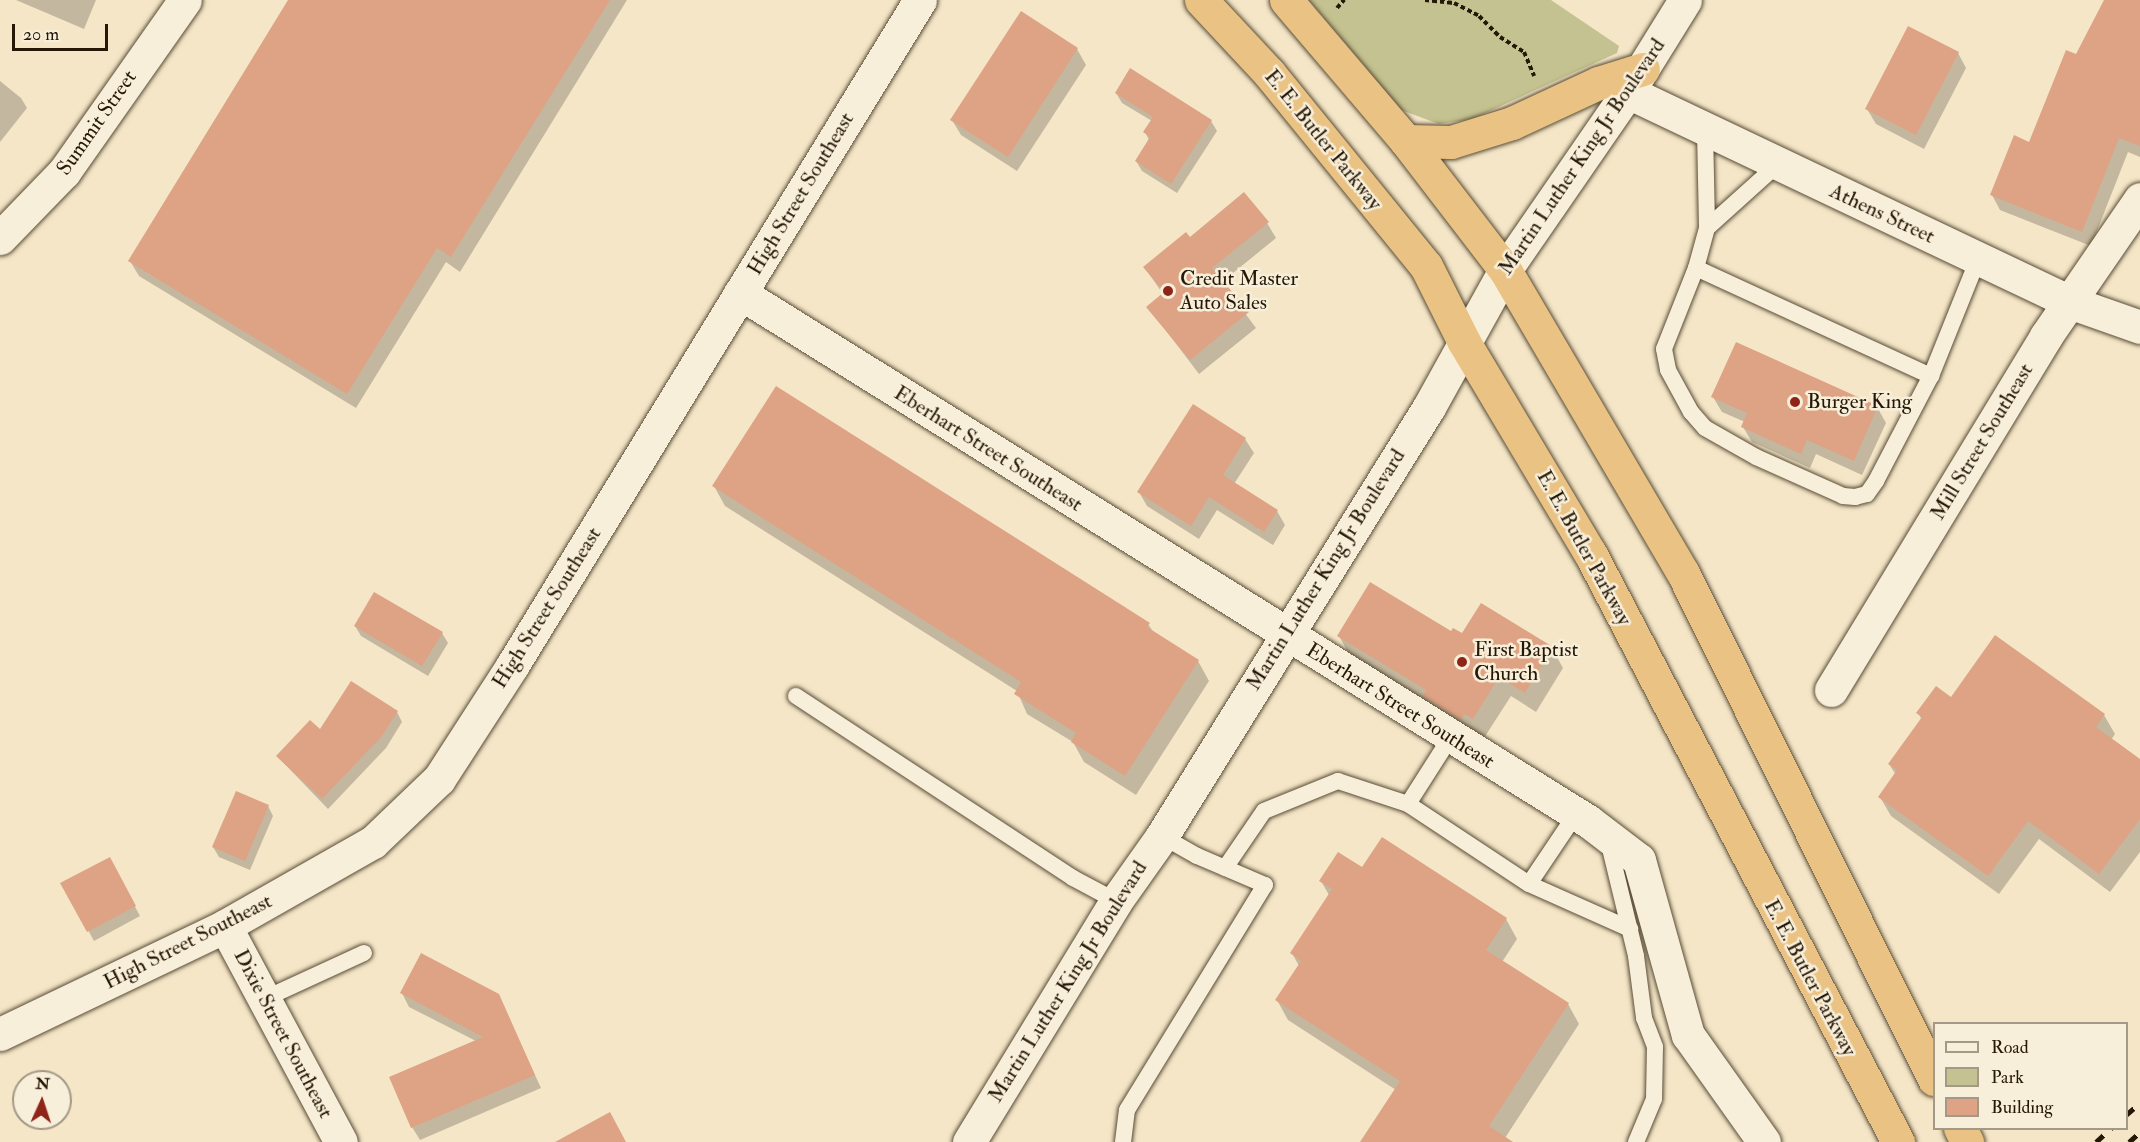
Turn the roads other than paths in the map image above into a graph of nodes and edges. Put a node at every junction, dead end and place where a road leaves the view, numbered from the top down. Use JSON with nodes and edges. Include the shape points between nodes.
{"nodes":[{"id":1,"x":184,"y":0,"type":"edge"},
{"id":2,"x":920,"y":0,"type":"edge"},
{"id":3,"x":1201,"y":0,"type":"edge"},
{"id":4,"x":1286,"y":0,"type":"edge"},
{"id":5,"x":1685,"y":0,"type":"edge"},
{"id":6,"x":1636,"y":80,"type":"junction"},
{"id":7,"x":1705,"y":130,"type":"junction"},
{"id":8,"x":1406,"y":141,"type":"junction"},
{"id":9,"x":1777,"y":165,"type":"junction"},
{"id":10,"x":2140,"y":199,"type":"edge"},
{"id":11,"x":1707,"y":228,"type":"junction"},
{"id":12,"x":0,"y":238,"type":"edge"},
{"id":13,"x":1978,"y":259,"type":"junction"},
{"id":14,"x":1696,"y":268,"type":"junction"},
{"id":15,"x":1505,"y":270,"type":"junction"},
{"id":16,"x":740,"y":293,"type":"junction"},
{"id":17,"x":2072,"y":303,"type":"junction"},
{"id":18,"x":2140,"y":327,"type":"edge"},
{"id":19,"x":1464,"y":342,"type":"junction"},
{"id":20,"x":1931,"y":376,"type":"junction"},
{"id":21,"x":1285,"y":635,"type":"junction"},
{"id":22,"x":1831,"y":690,"type":"dead end"},
{"id":23,"x":796,"y":696,"type":"dead end"},
{"id":24,"x":1450,"y":738,"type":"junction"},
{"id":25,"x":1408,"y":804,"type":"junction"},
{"id":26,"x":1576,"y":814,"type":"junction"},
{"id":27,"x":1606,"y":835,"type":"junction"},
{"id":28,"x":1161,"y":836,"type":"junction"},
{"id":29,"x":1225,"y":868,"type":"junction"},
{"id":30,"x":1529,"y":884,"type":"junction"},
{"id":31,"x":1116,"y":901,"type":"junction"},
{"id":32,"x":225,"y":926,"type":"junction"},
{"id":33,"x":1630,"y":929,"type":"junction"},
{"id":34,"x":364,"y":954,"type":"dead end"},
{"id":35,"x":264,"y":999,"type":"junction"},
{"id":36,"x":0,"y":1034,"type":"edge"},
{"id":37,"x":1933,"y":1076,"type":"edge"},
{"id":38,"x":341,"y":1142,"type":"edge"},
{"id":39,"x":969,"y":1142,"type":"edge"},
{"id":40,"x":1123,"y":1142,"type":"edge"},
{"id":41,"x":1636,"y":1142,"type":"edge"},
{"id":42,"x":1764,"y":1142,"type":"edge"},
{"id":43,"x":1898,"y":1142,"type":"edge"}],
"edges":[{"from":1,"to":12,"type":"street","name":"Summit Street","via":[[64,172]]},
{"from":2,"to":16,"type":"street","name":"High Street Southeast"},
{"from":3,"to":19,"type":"highway","name":"E. E. Butler Parkway","via":[[1269,73],[1426,266]]},
{"from":4,"to":8,"type":"highway"},
{"from":5,"to":6,"type":"street","name":"Martin Luther King Jr Boulevard"},
{"from":6,"to":7,"type":"street","name":"Athens Street"},
{"from":6,"to":8,"type":"highway","via":[[1598,83],[1512,123],[1451,142]]},
{"from":6,"to":15,"type":"street","name":"Martin Luther King Jr Boulevard"},
{"from":7,"to":9,"type":"street","name":"Athens Street"},
{"from":7,"to":11,"type":"lane"},
{"from":8,"to":15,"type":"highway"},
{"from":9,"to":11,"type":"lane"},
{"from":9,"to":13,"type":"street","name":"Athens Street"},
{"from":10,"to":17,"type":"street","name":"Mill Street Southeast"},
{"from":11,"to":14,"type":"lane"},
{"from":13,"to":17,"type":"street","name":"Athens Street"},
{"from":13,"to":20,"type":"lane"},
{"from":14,"to":20,"type":"lane"},
{"from":14,"to":20,"type":"lane","via":[[1664,349],[1673,380],[1705,428],[1756,457],[1843,496],[1867,494]]},
{"from":15,"to":19,"type":"street","name":"Martin Luther King Jr Boulevard"},
{"from":15,"to":37,"type":"highway","via":[[1683,573]]},
{"from":16,"to":21,"type":"street","name":"Eberhart Street Southeast"},
{"from":16,"to":32,"type":"street","name":"High Street Southeast","via":[[439,779],[374,842]]},
{"from":17,"to":18,"type":"street","name":"Athens Street"},
{"from":17,"to":22,"type":"street","name":"Mill Street Southeast","via":[[2046,336]]},
{"from":19,"to":21,"type":"street","name":"Martin Luther King Jr Boulevard","via":[[1429,407]]},
{"from":19,"to":43,"type":"highway","name":"E. E. Butler Parkway","via":[[1590,553]]},
{"from":21,"to":24,"type":"street","name":"Eberhart Street Southeast"},
{"from":21,"to":28,"type":"street","name":"Martin Luther King Jr Boulevard"},
{"from":23,"to":31,"type":"lane","via":[[1073,878]]},
{"from":24,"to":25,"type":"lane"},
{"from":24,"to":26,"type":"street","name":"Eberhart Street Southeast"},
{"from":25,"to":29,"type":"lane","via":[[1338,781],[1264,811]]},
{"from":25,"to":30,"type":"lane"},
{"from":26,"to":27,"type":"street","name":"Eberhart Street Southeast"},
{"from":26,"to":30,"type":"lane"},
{"from":27,"to":33,"type":"lane"},
{"from":27,"to":42,"type":"street","name":"Eberhart Street Southeast","via":[[1639,860],[1688,1035]]},
{"from":28,"to":29,"type":"lane"},
{"from":28,"to":31,"type":"street","name":"Martin Luther King Jr Boulevard"},
{"from":29,"to":40,"type":"lane","via":[[1265,885],[1127,1110]]},
{"from":30,"to":33,"type":"lane"},
{"from":31,"to":39,"type":"street","name":"Martin Luther King Jr Boulevard"},
{"from":32,"to":35,"type":"street","name":"Dixie Street Southeast"},
{"from":32,"to":36,"type":"street","name":"High Street Southeast"},
{"from":33,"to":41,"type":"lane","via":[[1644,1018],[1654,1047],[1654,1099]]},
{"from":34,"to":35,"type":"lane"},
{"from":35,"to":38,"type":"street","name":"Dixie Street Southeast"}]}
